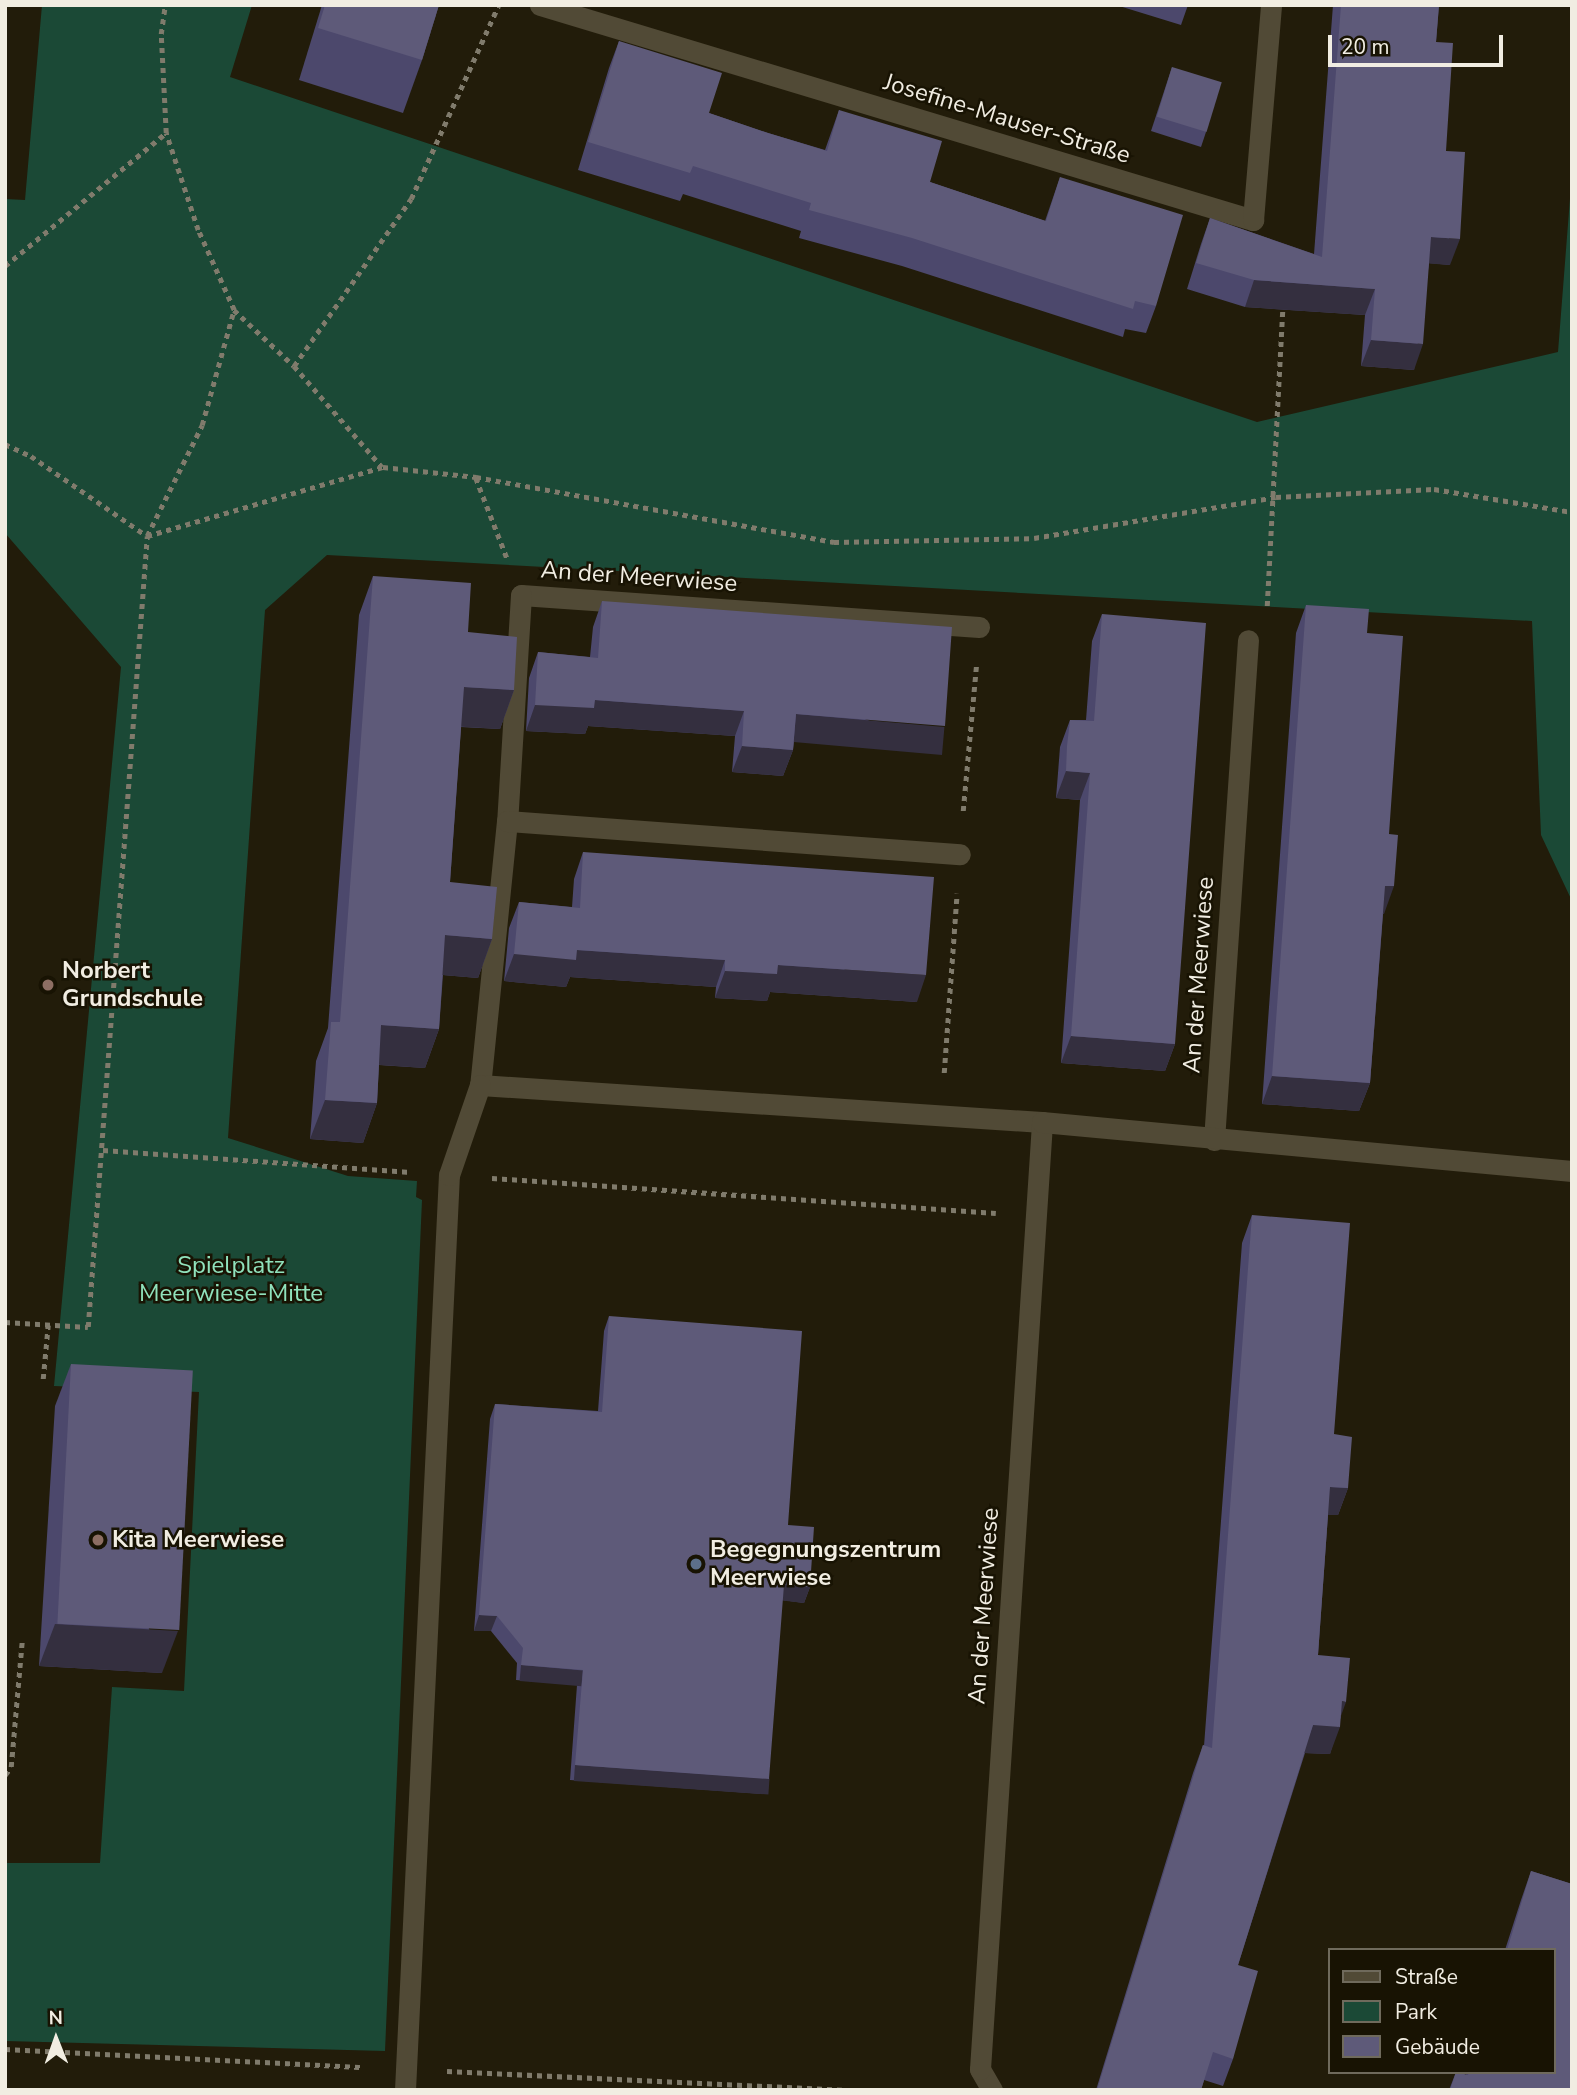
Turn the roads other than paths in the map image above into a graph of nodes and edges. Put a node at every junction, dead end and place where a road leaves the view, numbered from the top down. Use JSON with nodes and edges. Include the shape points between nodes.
{"nodes":[{"id":1,"x":540,"y":5,"type":"edge"},
{"id":2,"x":1271,"y":5,"type":"edge"},
{"id":3,"x":979,"y":627,"type":"dead end"},
{"id":4,"x":1248,"y":640,"type":"road end"},
{"id":5,"x":507,"y":821,"type":"junction"},
{"id":6,"x":960,"y":854,"type":"dead end"},
{"id":7,"x":480,"y":1085,"type":"junction"},
{"id":8,"x":1042,"y":1122,"type":"junction"},
{"id":9,"x":1214,"y":1140,"type":"junction"},
{"id":10,"x":1572,"y":1171,"type":"edge"},
{"id":11,"x":404,"y":2090,"type":"edge"},
{"id":12,"x":992,"y":2090,"type":"edge"}],
"edges":[{"from":1,"to":2,"type":"street","name":"Josefine-Mauser-Straße","via":[[1253,220]]},
{"from":3,"to":5,"type":"street","name":"An der Meerwiese","via":[[522,595]]},
{"from":4,"to":9,"type":"street","name":"An der Meerwiese"},
{"from":5,"to":6,"type":"street"},
{"from":5,"to":7,"type":"street","name":"An der Meerwiese"},
{"from":7,"to":8,"type":"street"},
{"from":7,"to":11,"type":"street","name":"An der Meerwiese","via":[[449,1175]]},
{"from":8,"to":9,"type":"street"},
{"from":8,"to":12,"type":"street","name":"An der Meerwiese","via":[[980,2069]]},
{"from":9,"to":10,"type":"street"}]}
